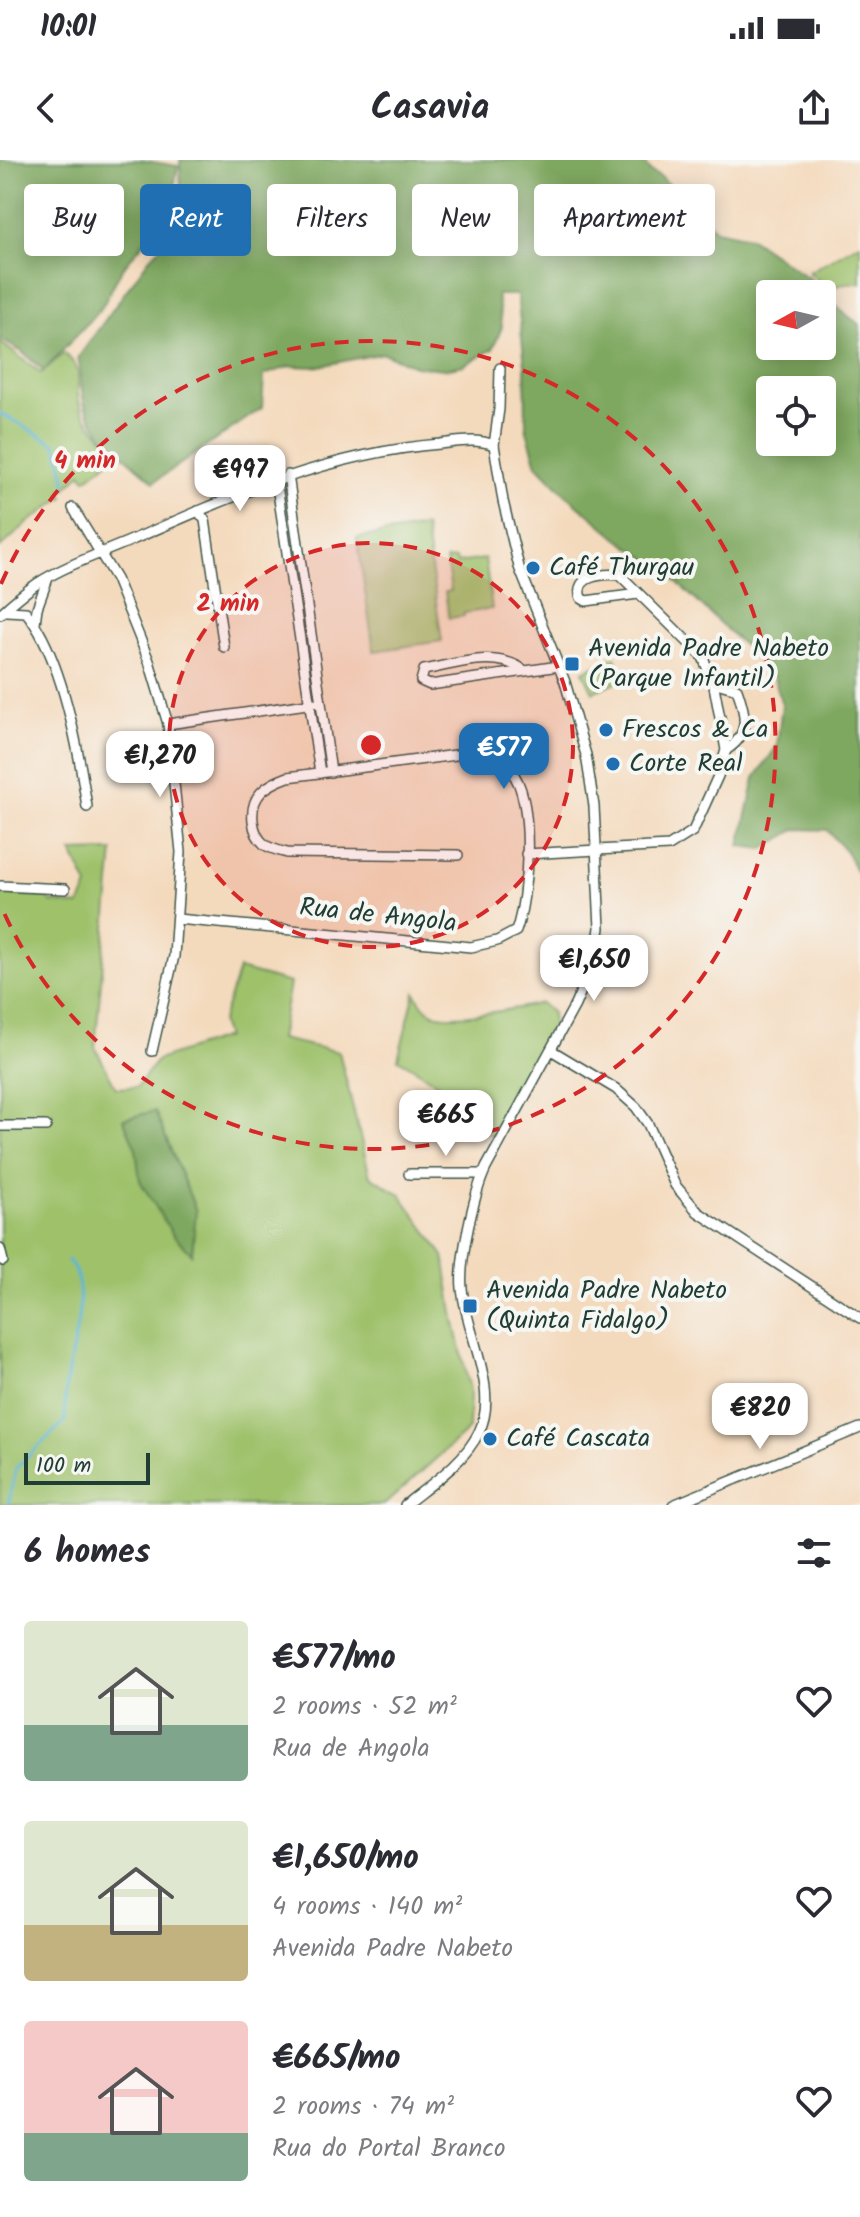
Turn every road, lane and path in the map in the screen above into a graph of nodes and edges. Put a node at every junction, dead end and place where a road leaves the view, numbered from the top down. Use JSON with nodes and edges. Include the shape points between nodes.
{"nodes":[{"id":1,"x":500,"y":368,"type":"dead end"},
{"id":2,"x":494,"y":445,"type":"junction"},
{"id":3,"x":288,"y":475,"type":"junction"},
{"id":4,"x":276,"y":479,"type":"junction"},
{"id":5,"x":73,"y":508,"type":"dead end"},
{"id":6,"x":198,"y":511,"type":"junction"},
{"id":7,"x":102,"y":553,"type":"junction"},
{"id":8,"x":48,"y":578,"type":"junction"},
{"id":9,"x":638,"y":594,"type":"junction"},
{"id":10,"x":1,"y":613,"type":"edge"},
{"id":11,"x":35,"y":623,"type":"junction"},
{"id":12,"x":224,"y":647,"type":"dead end"},
{"id":13,"x":559,"y":666,"type":"junction"},
{"id":14,"x":525,"y":671,"type":"junction"},
{"id":15,"x":713,"y":682,"type":"junction"},
{"id":16,"x":322,"y":702,"type":"junction"},
{"id":17,"x":309,"y":703,"type":"junction"},
{"id":18,"x":168,"y":724,"type":"junction"},
{"id":19,"x":726,"y":750,"type":"junction"},
{"id":20,"x":331,"y":772,"type":"junction"},
{"id":21,"x":320,"y":773,"type":"junction"},
{"id":22,"x":87,"y":807,"type":"dead end"},
{"id":23,"x":596,"y":851,"type":"junction"},
{"id":24,"x":526,"y":854,"type":"junction"},
{"id":25,"x":458,"y":855,"type":"dead end"},
{"id":26,"x":0,"y":886,"type":"edge"},
{"id":27,"x":65,"y":889,"type":"dead end"},
{"id":28,"x":177,"y":919,"type":"junction"},
{"id":29,"x":551,"y":1050,"type":"junction"},
{"id":30,"x":152,"y":1051,"type":"dead end"},
{"id":31,"x":0,"y":1126,"type":"edge"},
{"id":32,"x":46,"y":1126,"type":"dead end"},
{"id":33,"x":409,"y":1174,"type":"dead end"},
{"id":34,"x":483,"y":1174,"type":"junction"},
{"id":35,"x":0,"y":1249,"type":"edge"},
{"id":36,"x":3,"y":1261,"type":"dead end"},
{"id":37,"x":860,"y":1318,"type":"edge"},
{"id":38,"x":860,"y":1428,"type":"edge"},
{"id":39,"x":405,"y":1505,"type":"edge"},
{"id":40,"x":673,"y":1505,"type":"edge"}],
"edges":[{"from":1,"to":2,"type":"street"},
{"from":2,"to":3,"type":"street","via":[[483,441],[406,446]]},
{"from":2,"to":13,"type":"street","via":[[512,546]]},
{"from":3,"to":4,"type":"street"},
{"from":3,"to":16,"type":"street"},
{"from":4,"to":6,"type":"street"},
{"from":4,"to":17,"type":"street"},
{"from":5,"to":7,"type":"street"},
{"from":6,"to":7,"type":"street"},
{"from":6,"to":12,"type":"street","via":[[205,520]]},
{"from":7,"to":8,"type":"street"},
{"from":7,"to":18,"type":"street","via":[[143,647]]},
{"from":8,"to":10,"type":"street"},
{"from":8,"to":11,"type":"street"},
{"from":9,"to":9,"type":"street","via":[[586,601],[578,590],[585,579],[615,573]]},
{"from":9,"to":15,"type":"street","via":[[703,657]]},
{"from":10,"to":11,"type":"street","via":[[26,612]]},
{"from":11,"to":22,"type":"street","via":[[62,686]]},
{"from":13,"to":14,"type":"street"},
{"from":13,"to":23,"type":"street","via":[[586,755]]},
{"from":14,"to":14,"type":"street","via":[[514,662],[485,659],[424,670],[421,681],[430,685]]},
{"from":15,"to":19,"type":"street"},
{"from":15,"to":19,"type":"street","via":[[737,689],[746,715],[742,733]]},
{"from":16,"to":17,"type":"street"},
{"from":16,"to":20,"type":"street"},
{"from":17,"to":18,"type":"street"},
{"from":17,"to":21,"type":"street"},
{"from":18,"to":28,"type":"street","via":[[181,852]]},
{"from":19,"to":23,"type":"street","via":[[693,831],[669,846]]},
{"from":20,"to":21,"type":"street","name":"Rua de Angola"},
{"from":20,"to":24,"type":"street","name":"Rua de Angola","via":[[471,753],[495,758],[511,770],[522,790]]},
{"from":21,"to":25,"type":"street","name":"Rua de Angola","via":[[270,783],[256,795],[253,824],[265,846],[287,853]]},
{"from":23,"to":24,"type":"street"},
{"from":23,"to":29,"type":"street","via":[[599,944]]},
{"from":24,"to":28,"type":"street","name":"Rua de Angola","via":[[523,913],[516,931],[471,947]]},
{"from":26,"to":27,"type":"street"},
{"from":28,"to":30,"type":"street"},
{"from":29,"to":34,"type":"street"},
{"from":29,"to":37,"type":"street","via":[[636,1107],[675,1185],[698,1212]]},
{"from":31,"to":32,"type":"street"},
{"from":33,"to":34,"type":"street"},
{"from":34,"to":39,"type":"street","via":[[461,1284],[485,1390],[485,1416],[461,1457]]},
{"from":35,"to":36,"type":"street"},
{"from":38,"to":40,"type":"street"}]}
